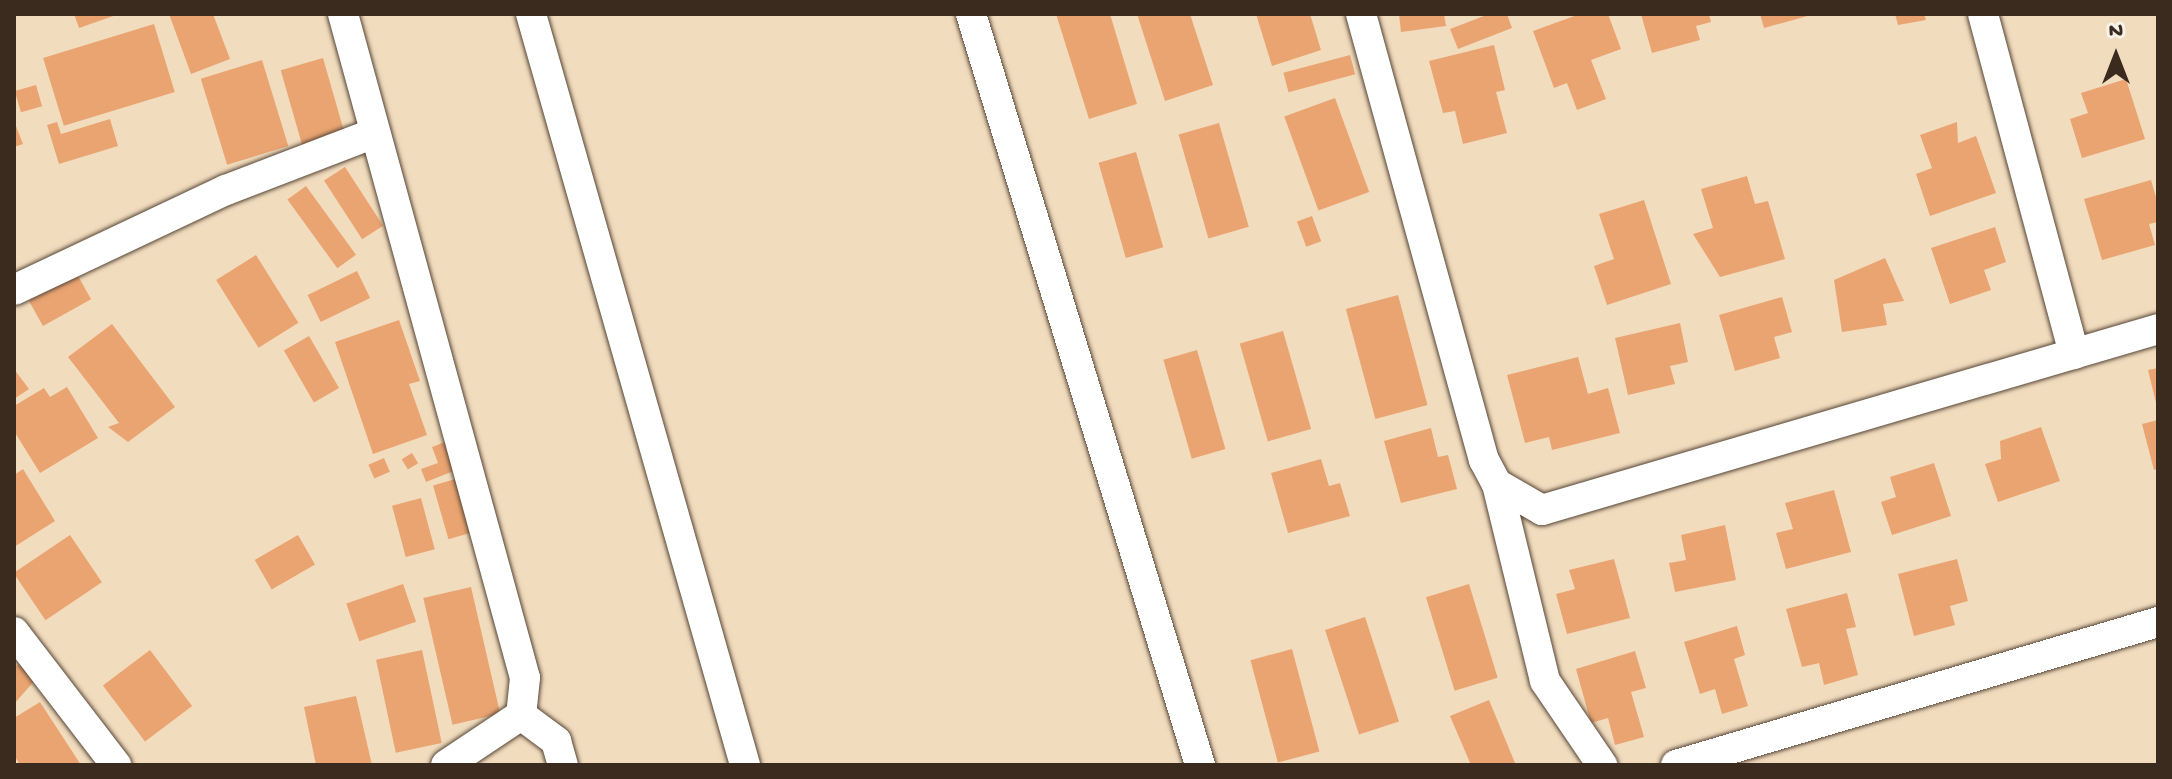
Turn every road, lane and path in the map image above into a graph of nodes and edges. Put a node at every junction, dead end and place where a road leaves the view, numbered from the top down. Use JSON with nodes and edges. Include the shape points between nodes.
{"nodes":[{"id":1,"x":343,"y":14,"type":"edge"},
{"id":2,"x":531,"y":14,"type":"edge"},
{"id":3,"x":971,"y":14,"type":"edge"},
{"id":4,"x":1361,"y":14,"type":"edge"},
{"id":5,"x":1983,"y":14,"type":"edge"},
{"id":6,"x":372,"y":134,"type":"junction"},
{"id":7,"x":14,"y":290,"type":"edge"},
{"id":8,"x":2158,"y":329,"type":"edge"},
{"id":9,"x":2074,"y":354,"type":"junction"},
{"id":10,"x":1497,"y":484,"type":"junction"},
{"id":11,"x":2158,"y":622,"type":"edge"},
{"id":12,"x":14,"y":632,"type":"edge"},
{"id":13,"x":521,"y":715,"type":"junction"},
{"id":14,"x":116,"y":765,"type":"edge"},
{"id":15,"x":446,"y":765,"type":"edge"},
{"id":16,"x":563,"y":765,"type":"edge"},
{"id":17,"x":745,"y":765,"type":"edge"},
{"id":18,"x":1200,"y":765,"type":"edge"},
{"id":19,"x":1602,"y":765,"type":"edge"},
{"id":20,"x":1676,"y":765,"type":"edge"}],
"edges":[{"from":1,"to":6,"type":"street"},
{"from":2,"to":17,"type":"street"},
{"from":3,"to":18,"type":"street"},
{"from":4,"to":10,"type":"street","via":[[1484,460]]},
{"from":5,"to":9,"type":"street"},
{"from":6,"to":7,"type":"street","via":[[226,190]]},
{"from":6,"to":13,"type":"street","via":[[525,678]]},
{"from":8,"to":9,"type":"street"},
{"from":9,"to":10,"type":"street","via":[[1542,510]]},
{"from":10,"to":19,"type":"street","via":[[1545,681]]},
{"from":11,"to":20,"type":"street"},
{"from":12,"to":14,"type":"street"},
{"from":13,"to":15,"type":"street"},
{"from":13,"to":16,"type":"street","via":[[556,741]]}]}
